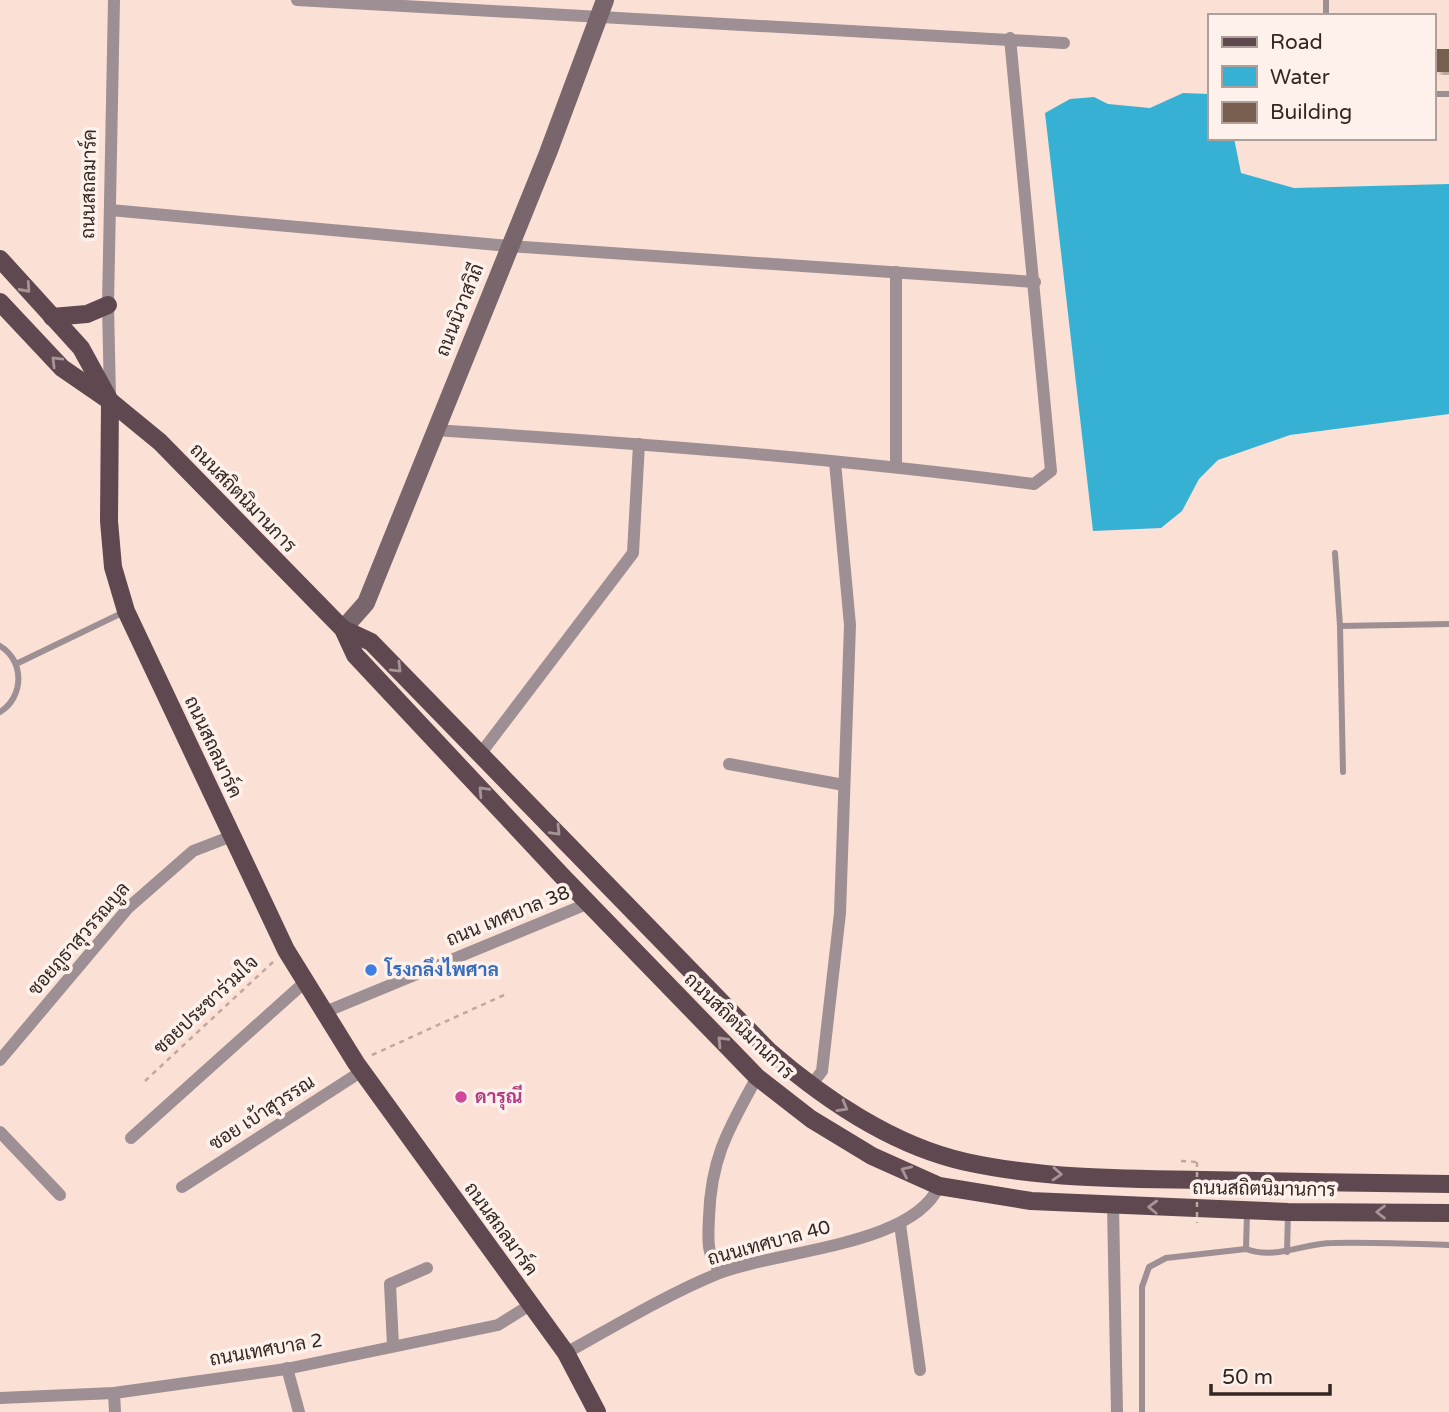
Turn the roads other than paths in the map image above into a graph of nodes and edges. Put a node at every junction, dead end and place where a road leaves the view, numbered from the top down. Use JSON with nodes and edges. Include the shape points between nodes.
{"nodes":[{"id":1,"x":114,"y":0,"type":"edge"},
{"id":2,"x":298,"y":0,"type":"edge"},
{"id":3,"x":603,"y":7,"type":"edge"},
{"id":4,"x":1010,"y":38,"type":"junction"},
{"id":5,"x":1064,"y":43,"type":"dead end"},
{"id":6,"x":110,"y":210,"type":"junction"},
{"id":7,"x":509,"y":246,"type":"junction"},
{"id":8,"x":0,"y":258,"type":"edge"},
{"id":9,"x":896,"y":272,"type":"junction"},
{"id":10,"x":1035,"y":282,"type":"junction"},
{"id":11,"x":0,"y":302,"type":"edge"},
{"id":12,"x":108,"y":305,"type":"junction"},
{"id":13,"x":52,"y":317,"type":"junction"},
{"id":14,"x":110,"y":401,"type":"junction"},
{"id":15,"x":434,"y":430,"type":"junction"},
{"id":16,"x":639,"y":444,"type":"junction"},
{"id":17,"x":835,"y":462,"type":"junction"},
{"id":18,"x":895,"y":466,"type":"junction"},
{"id":19,"x":1335,"y":553,"type":"dead end"},
{"id":20,"x":126,"y":611,"type":"junction"},
{"id":21,"x":1449,"y":624,"type":"edge"},
{"id":22,"x":1340,"y":626,"type":"junction"},
{"id":23,"x":343,"y":629,"type":"junction"},
{"id":24,"x":0,"y":646,"type":"edge"},
{"id":25,"x":16,"y":664,"type":"junction"},
{"id":26,"x":0,"y":712,"type":"edge"},
{"id":27,"x":481,"y":752,"type":"junction"},
{"id":28,"x":729,"y":764,"type":"dead end"},
{"id":29,"x":1343,"y":772,"type":"dead end"},
{"id":30,"x":845,"y":785,"type":"junction"},
{"id":31,"x":232,"y":836,"type":"junction"},
{"id":32,"x":589,"y":904,"type":"junction"},
{"id":33,"x":305,"y":982,"type":"junction"},
{"id":34,"x":325,"y":1012,"type":"junction"},
{"id":35,"x":0,"y":1060,"type":"edge"},
{"id":36,"x":359,"y":1067,"type":"junction"},
{"id":37,"x":757,"y":1077,"type":"junction"},
{"id":38,"x":810,"y":1087,"type":"junction"},
{"id":39,"x":0,"y":1132,"type":"edge"},
{"id":40,"x":131,"y":1138,"type":"dead end"},
{"id":41,"x":1422,"y":1184,"type":"junction"},
{"id":42,"x":1449,"y":1184,"type":"edge"},
{"id":43,"x":939,"y":1186,"type":"junction"},
{"id":44,"x":182,"y":1188,"type":"dead end"},
{"id":45,"x":60,"y":1195,"type":"dead end"},
{"id":46,"x":1113,"y":1206,"type":"junction"},
{"id":47,"x":1247,"y":1210,"type":"junction"},
{"id":48,"x":1288,"y":1212,"type":"junction"},
{"id":49,"x":1421,"y":1213,"type":"junction"},
{"id":50,"x":1449,"y":1213,"type":"edge"},
{"id":51,"x":900,"y":1224,"type":"junction"},
{"id":52,"x":1449,"y":1245,"type":"edge"},
{"id":53,"x":1246,"y":1249,"type":"junction"},
{"id":54,"x":1287,"y":1252,"type":"junction"},
{"id":55,"x":427,"y":1268,"type":"dead end"},
{"id":56,"x":721,"y":1272,"type":"junction"},
{"id":57,"x":530,"y":1305,"type":"junction"},
{"id":58,"x":393,"y":1346,"type":"junction"},
{"id":59,"x":566,"y":1353,"type":"junction"},
{"id":60,"x":287,"y":1368,"type":"junction"},
{"id":61,"x":920,"y":1370,"type":"dead end"},
{"id":62,"x":114,"y":1393,"type":"junction"},
{"id":63,"x":0,"y":1398,"type":"edge"},
{"id":64,"x":114,"y":1412,"type":"edge"},
{"id":65,"x":299,"y":1412,"type":"edge"},
{"id":66,"x":597,"y":1412,"type":"edge"},
{"id":67,"x":1117,"y":1412,"type":"edge"},
{"id":68,"x":1142,"y":1412,"type":"edge"}],
"edges":[{"from":1,"to":6,"type":"street","name":"ถนนสถลมาร์ค"},
{"from":2,"to":3,"type":"street"},
{"from":3,"to":4,"type":"street"},
{"from":3,"to":7,"type":"main road","name":"ถนนนิวาสวิถี"},
{"from":4,"to":5,"type":"street"},
{"from":4,"to":10,"type":"street"},
{"from":6,"to":7,"type":"street"},
{"from":6,"to":12,"type":"street","name":"ถนนสถลมาร์ค"},
{"from":7,"to":9,"type":"street"},
{"from":7,"to":15,"type":"main road","name":"ถนนนิวาสวิถี"},
{"from":8,"to":13,"type":"main road","name":"ถนนสถิตนิมานการ","one_way":true},
{"from":9,"to":10,"type":"street"},
{"from":9,"to":18,"type":"street"},
{"from":10,"to":18,"type":"street","via":[[1051,471],[1034,484]]},
{"from":14,"to":11,"type":"main road","name":"ถนนสถิตนิมานการ","one_way":true,"via":[[62,368]]},
{"from":12,"to":13,"type":"main road","via":[[87,314]]},
{"from":12,"to":14,"type":"street","name":"ถนนสถลมาร์ค"},
{"from":13,"to":14,"type":"main road","name":"ถนนสถิตนิมานการ","via":[[81,348]]},
{"from":14,"to":20,"type":"main road","name":"ถนนสถลมาร์ค","via":[[109,521],[113,567]]},
{"from":14,"to":23,"type":"main road","name":"ถนนสถิตนิมานการ","via":[[160,442]]},
{"from":15,"to":16,"type":"street"},
{"from":15,"to":23,"type":"main road","name":"ถนนนิวาสวิถี","via":[[366,603]]},
{"from":16,"to":17,"type":"street"},
{"from":16,"to":27,"type":"street","via":[[633,552]]},
{"from":17,"to":18,"type":"street"},
{"from":17,"to":30,"type":"street","via":[[850,625]]},
{"from":19,"to":22,"type":"lane"},
{"from":20,"to":25,"type":"lane"},
{"from":20,"to":31,"type":"main road","name":"ถนนสถลมาร์ค"},
{"from":21,"to":22,"type":"lane"},
{"from":22,"to":29,"type":"lane"},
{"from":23,"to":27,"type":"main road","name":"ถนนสถิตนิมานการ","one_way":true,"via":[[371,642]]},
{"from":32,"to":23,"type":"main road","name":"ถนนสถิตนิมานการ","one_way":true,"via":[[355,655]]},
{"from":24,"to":25,"type":"lane"},
{"from":25,"to":26,"type":"lane","via":[[19,685]]},
{"from":27,"to":38,"type":"main road","name":"ถนนสถิตนิมานการ","one_way":true,"via":[[769,1051]]},
{"from":28,"to":30,"type":"street"},
{"from":30,"to":38,"type":"street","via":[[833,990],[822,1072]]},
{"from":31,"to":33,"type":"main road","name":"ถนนสถลมาร์ค"},
{"from":31,"to":35,"type":"street","name":"ซอยภูธาสุวรรณบูล","via":[[193,851],[128,908]]},
{"from":32,"to":34,"type":"street","name":"ถนน เทศบาล 38"},
{"from":37,"to":32,"type":"main road","name":"ถนนสถิตนิมานการ","one_way":true},
{"from":33,"to":34,"type":"main road","name":"ถนนสถลมาร์ค"},
{"from":33,"to":40,"type":"street"},
{"from":34,"to":36,"type":"main road","name":"ถนนสถลมาร์ค"},
{"from":36,"to":44,"type":"street","name":"ซอย เบ้าสุวรรณ"},
{"from":36,"to":57,"type":"main road","name":"ถนนสถลมาร์ค"},
{"from":43,"to":37,"type":"main road","name":"ถนนสถิตนิมานการ","one_way":true,"via":[[873,1156],[811,1119]]},
{"from":37,"to":56,"type":"street","via":[[713,1166],[708,1247],[710,1260]]},
{"from":38,"to":41,"type":"main road","name":"ถนนสถิตนิมานการ","one_way":true,"via":[[888,1133],[965,1162],[1041,1173],[1148,1180]]},
{"from":39,"to":45,"type":"street"},
{"from":41,"to":42,"type":"main road","name":"ถนนสถิตนิมานการ"},
{"from":41,"to":49,"type":"main road"},
{"from":43,"to":46,"type":"main road","name":"ถนนสถิตนิมานการ","via":[[1031,1201]]},
{"from":43,"to":51,"type":"street","name":"ถนนเทศบาล 40","via":[[934,1198]]},
{"from":47,"to":46,"type":"main road","name":"ถนนสถิตนิมานการ","one_way":true},
{"from":46,"to":67,"type":"street"},
{"from":47,"to":48,"type":"main road","name":"ถนนสถิตนิมานการ"},
{"from":47,"to":53,"type":"lane"},
{"from":49,"to":48,"type":"main road","name":"ถนนสถิตนิมานการ","one_way":true},
{"from":48,"to":54,"type":"lane"},
{"from":49,"to":50,"type":"main road","name":"ถนนสถิตนิมานการ"},
{"from":51,"to":56,"type":"street","name":"ถนนเทศบาล 40","via":[[860,1240]]},
{"from":51,"to":61,"type":"street"},
{"from":52,"to":54,"type":"lane","via":[[1329,1243]]},
{"from":53,"to":54,"type":"lane"},
{"from":53,"to":68,"type":"lane","via":[[1166,1258],[1149,1267],[1142,1287]]},
{"from":55,"to":58,"type":"street","via":[[390,1284]]},
{"from":56,"to":59,"type":"street","name":"ถนนเทศบาล 40"},
{"from":57,"to":58,"type":"street","name":"ถนนเทศบาล 2","via":[[498,1325]]},
{"from":57,"to":59,"type":"main road","name":"ถนนสถลมาร์ค"},
{"from":58,"to":60,"type":"street","name":"ถนนเทศบาล 2"},
{"from":59,"to":66,"type":"main road","name":"ถนนสถลมาร์ค"},
{"from":60,"to":62,"type":"street","name":"ถนนเทศบาล 2"},
{"from":60,"to":65,"type":"street"},
{"from":62,"to":63,"type":"street","name":"ถนนเทศบาล 2"},
{"from":62,"to":64,"type":"street"}]}
